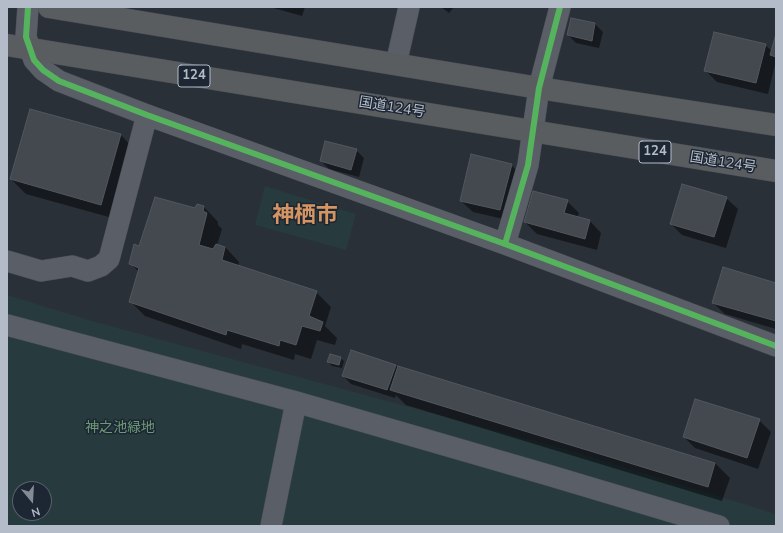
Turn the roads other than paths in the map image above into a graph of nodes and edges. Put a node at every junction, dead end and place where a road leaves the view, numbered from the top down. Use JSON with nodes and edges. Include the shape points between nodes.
{"nodes":[{"id":1,"x":28,"y":7,"type":"edge"},
{"id":2,"x":49,"y":7,"type":"edge"},
{"id":3,"x":409,"y":7,"type":"edge"},
{"id":4,"x":560,"y":7,"type":"edge"},
{"id":5,"x":7,"y":46,"type":"edge"},
{"id":6,"x":30,"y":49,"type":"junction"},
{"id":7,"x":396,"y":64,"type":"junction"},
{"id":8,"x":539,"y":88,"type":"junction"},
{"id":9,"x":147,"y":115,"type":"junction"},
{"id":10,"x":776,"y":125,"type":"edge"},
{"id":11,"x":534,"y":132,"type":"junction"},
{"id":12,"x":776,"y":171,"type":"edge"},
{"id":13,"x":505,"y":244,"type":"junction"},
{"id":14,"x":7,"y":261,"type":"edge"},
{"id":15,"x":7,"y":325,"type":"edge"},
{"id":16,"x":776,"y":346,"type":"edge"},
{"id":17,"x":296,"y":402,"type":"junction"},
{"id":18,"x":271,"y":526,"type":"edge"},
{"id":19,"x":719,"y":526,"type":"edge"}],
"edges":[{"from":1,"to":6,"type":"street","via":[[26,37]]},
{"from":2,"to":7,"type":"highway"},
{"from":3,"to":7,"type":"street"},
{"from":4,"to":8,"type":"street"},
{"from":5,"to":6,"type":"highway","name":"国道124号","number":"124"},
{"from":6,"to":9,"type":"street","via":[[34,60],[43,70],[59,81]]},
{"from":6,"to":11,"type":"highway","name":"国道124号","number":"124"},
{"from":7,"to":8,"type":"highway"},
{"from":8,"to":10,"type":"highway"},
{"from":8,"to":11,"type":"street"},
{"from":9,"to":13,"type":"street"},
{"from":9,"to":14,"type":"street","via":[[110,259],[88,271],[72,266],[41,271]]},
{"from":11,"to":12,"type":"highway","name":"国道124号","number":"124"},
{"from":11,"to":13,"type":"street","via":[[528,165]]},
{"from":13,"to":16,"type":"street"},
{"from":15,"to":17,"type":"street"},
{"from":17,"to":18,"type":"street"},
{"from":17,"to":19,"type":"street"}]}
